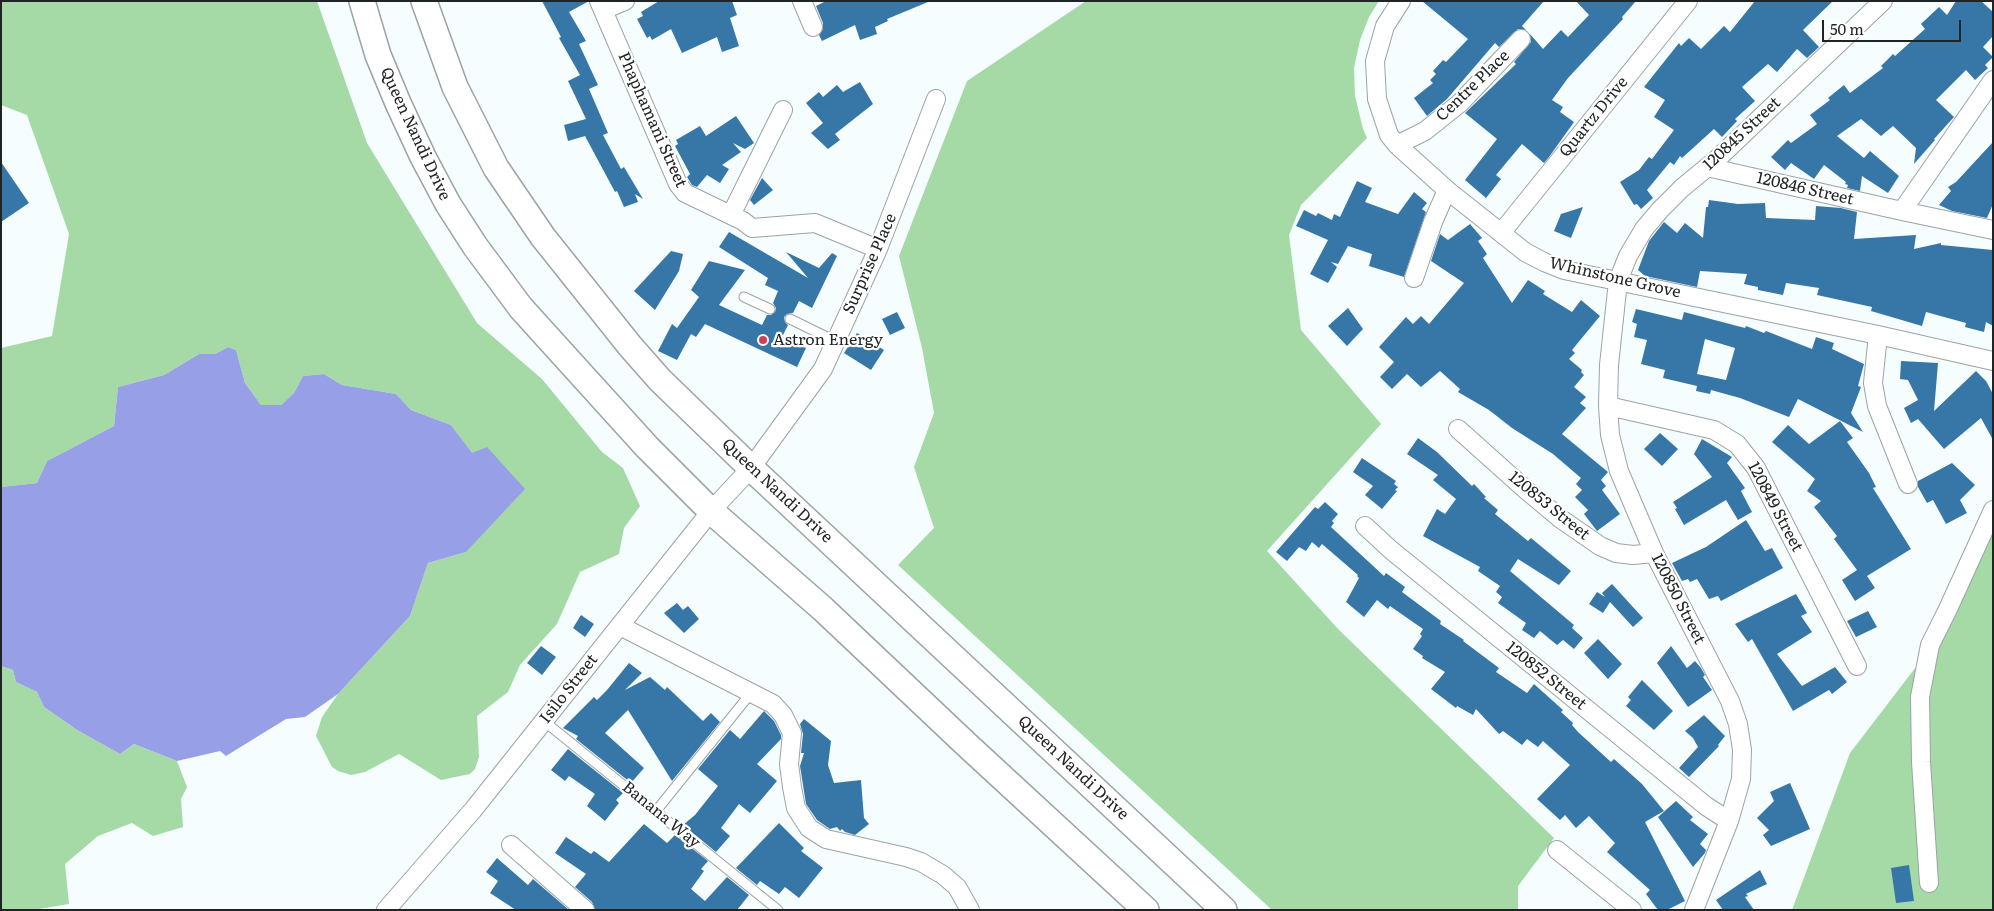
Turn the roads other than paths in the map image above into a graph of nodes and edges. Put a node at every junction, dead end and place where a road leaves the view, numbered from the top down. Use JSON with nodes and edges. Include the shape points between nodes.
{"nodes":[{"id":1,"x":362,"y":1,"type":"edge"},
{"id":2,"x":424,"y":1,"type":"edge"},
{"id":3,"x":625,"y":1,"type":"edge"},
{"id":4,"x":802,"y":1,"type":"edge"},
{"id":5,"x":1401,"y":1,"type":"edge"},
{"id":6,"x":1688,"y":1,"type":"edge"},
{"id":7,"x":1884,"y":1,"type":"edge"},
{"id":8,"x":601,"y":6,"type":"edge"},
{"id":9,"x":813,"y":27,"type":"dead end"},
{"id":10,"x":1521,"y":39,"type":"dead end"},
{"id":11,"x":1993,"y":80,"type":"edge"},
{"id":12,"x":936,"y":99,"type":"dead end"},
{"id":13,"x":783,"y":110,"type":"dead end"},
{"id":14,"x":1397,"y":145,"type":"junction"},
{"id":15,"x":1707,"y":167,"type":"junction"},
{"id":16,"x":1447,"y":190,"type":"junction"},
{"id":17,"x":1902,"y":211,"type":"junction"},
{"id":18,"x":731,"y":215,"type":"junction"},
{"id":19,"x":1993,"y":230,"type":"edge"},
{"id":20,"x":1501,"y":233,"type":"junction"},
{"id":21,"x":878,"y":249,"type":"junction"},
{"id":22,"x":1414,"y":278,"type":"dead end"},
{"id":23,"x":1618,"y":281,"type":"junction"},
{"id":24,"x":744,"y":297,"type":"dead end"},
{"id":25,"x":770,"y":310,"type":"dead end"},
{"id":26,"x":790,"y":319,"type":"dead end"},
{"id":27,"x":1878,"y":335,"type":"junction"},
{"id":28,"x":836,"y":341,"type":"junction"},
{"id":29,"x":1993,"y":361,"type":"edge"},
{"id":30,"x":1608,"y":406,"type":"junction"},
{"id":31,"x":1458,"y":429,"type":"dead end"},
{"id":32,"x":751,"y":468,"type":"junction"},
{"id":33,"x":1908,"y":484,"type":"dead end"},
{"id":34,"x":1993,"y":510,"type":"edge"},
{"id":35,"x":711,"y":511,"type":"junction"},
{"id":36,"x":1365,"y":526,"type":"dead end"},
{"id":37,"x":1654,"y":553,"type":"junction"},
{"id":38,"x":620,"y":626,"type":"junction"},
{"id":39,"x":1858,"y":666,"type":"dead end"},
{"id":40,"x":751,"y":693,"type":"junction"},
{"id":41,"x":545,"y":722,"type":"junction"},
{"id":42,"x":656,"y":811,"type":"junction"},
{"id":43,"x":1729,"y":821,"type":"junction"},
{"id":44,"x":511,"y":845,"type":"dead end"},
{"id":45,"x":1557,"y":850,"type":"dead end"},
{"id":46,"x":1929,"y":883,"type":"dead end"},
{"id":47,"x":386,"y":910,"type":"edge"},
{"id":48,"x":585,"y":910,"type":"edge"},
{"id":49,"x":778,"y":910,"type":"edge"},
{"id":50,"x":970,"y":910,"type":"edge"},
{"id":51,"x":1146,"y":910,"type":"edge"},
{"id":52,"x":1224,"y":910,"type":"edge"},
{"id":53,"x":1632,"y":910,"type":"edge"},
{"id":54,"x":1694,"y":910,"type":"edge"}],
"edges":[{"from":1,"to":35,"type":"main road","name":"Queen Nandi Drive","via":[[378,55],[423,158],[475,246],[552,344]]},
{"from":2,"to":32,"type":"main road","name":"Queen Nandi Drive","via":[[456,87],[492,160],[543,238],[660,380]]},
{"from":3,"to":8,"type":"street"},
{"from":4,"to":9,"type":"street"},
{"from":5,"to":14,"type":"street","name":"Whinstone Grove","via":[[1385,26],[1374,63],[1381,117]]},
{"from":6,"to":20,"type":"street","name":"Quartz Drive"},
{"from":7,"to":15,"type":"street","name":"120845 Street"},
{"from":8,"to":18,"type":"street","name":"Phaphamani Street","via":[[678,184],[690,196]]},
{"from":10,"to":14,"type":"street","name":"Centre Place","via":[[1460,103],[1426,131]]},
{"from":11,"to":17,"type":"street"},
{"from":12,"to":21,"type":"street","name":"Surprise Place"},
{"from":13,"to":18,"type":"street"},
{"from":14,"to":16,"type":"street","name":"Whinstone Grove"},
{"from":15,"to":17,"type":"street","name":"120846 Street"},
{"from":15,"to":23,"type":"street","name":"120845 Street","via":[[1682,188],[1644,229]]},
{"from":16,"to":20,"type":"street","name":"Whinstone Grove"},
{"from":16,"to":22,"type":"street"},
{"from":17,"to":19,"type":"street","name":"120846 Street"},
{"from":18,"to":21,"type":"street","name":"Phaphamani Street","via":[[752,228],[814,222]]},
{"from":20,"to":23,"type":"street","name":"Whinstone Grove","via":[[1544,262],[1564,270]]},
{"from":21,"to":28,"type":"street","name":"Surprise Place"},
{"from":23,"to":27,"type":"street","name":"Whinstone Grove"},
{"from":23,"to":30,"type":"street","name":"120850 Street","via":[[1608,365]]},
{"from":24,"to":25,"type":"lane"},
{"from":26,"to":28,"type":"lane"},
{"from":27,"to":29,"type":"street","name":"Whinstone Grove"},
{"from":27,"to":33,"type":"street","via":[[1872,383],[1877,406]]},
{"from":28,"to":32,"type":"street","name":"Surprise Place","via":[[823,369]]},
{"from":30,"to":37,"type":"street","name":"120850 Street","via":[[1610,435],[1618,470]]},
{"from":30,"to":39,"type":"street","name":"120849 Street","via":[[1714,430],[1737,444],[1756,468]]},
{"from":31,"to":37,"type":"street","name":"120853 Street","via":[[1561,519],[1600,546],[1616,553]]},
{"from":32,"to":35,"type":"street","name":"Isilo Street"},
{"from":32,"to":52,"type":"main road","name":"Queen Nandi Drive"},
{"from":34,"to":46,"type":"street","via":[[1930,645],[1920,697]]},
{"from":35,"to":38,"type":"street","name":"Isilo Street"},
{"from":35,"to":51,"type":"main road","name":"Queen Nandi Drive","via":[[823,609]]},
{"from":36,"to":43,"type":"street","name":"120852 Street","via":[[1675,781]]},
{"from":37,"to":43,"type":"street","name":"120850 Street","via":[[1730,701],[1738,724],[1742,750],[1741,779]]},
{"from":38,"to":40,"type":"street"},
{"from":38,"to":41,"type":"street","name":"Isilo Street"},
{"from":40,"to":42,"type":"lane"},
{"from":40,"to":50,"type":"street","via":[[773,704],[792,733],[789,764],[793,794],[796,808],[809,828],[826,839],[921,862],[957,887]]},
{"from":41,"to":42,"type":"lane","name":"Banana Way"},
{"from":41,"to":47,"type":"street","name":"Isilo Street"},
{"from":42,"to":49,"type":"lane","name":"Banana Way"},
{"from":43,"to":54,"type":"street","name":"120850 Street"},
{"from":44,"to":48,"type":"street"},
{"from":45,"to":53,"type":"street"}]}
